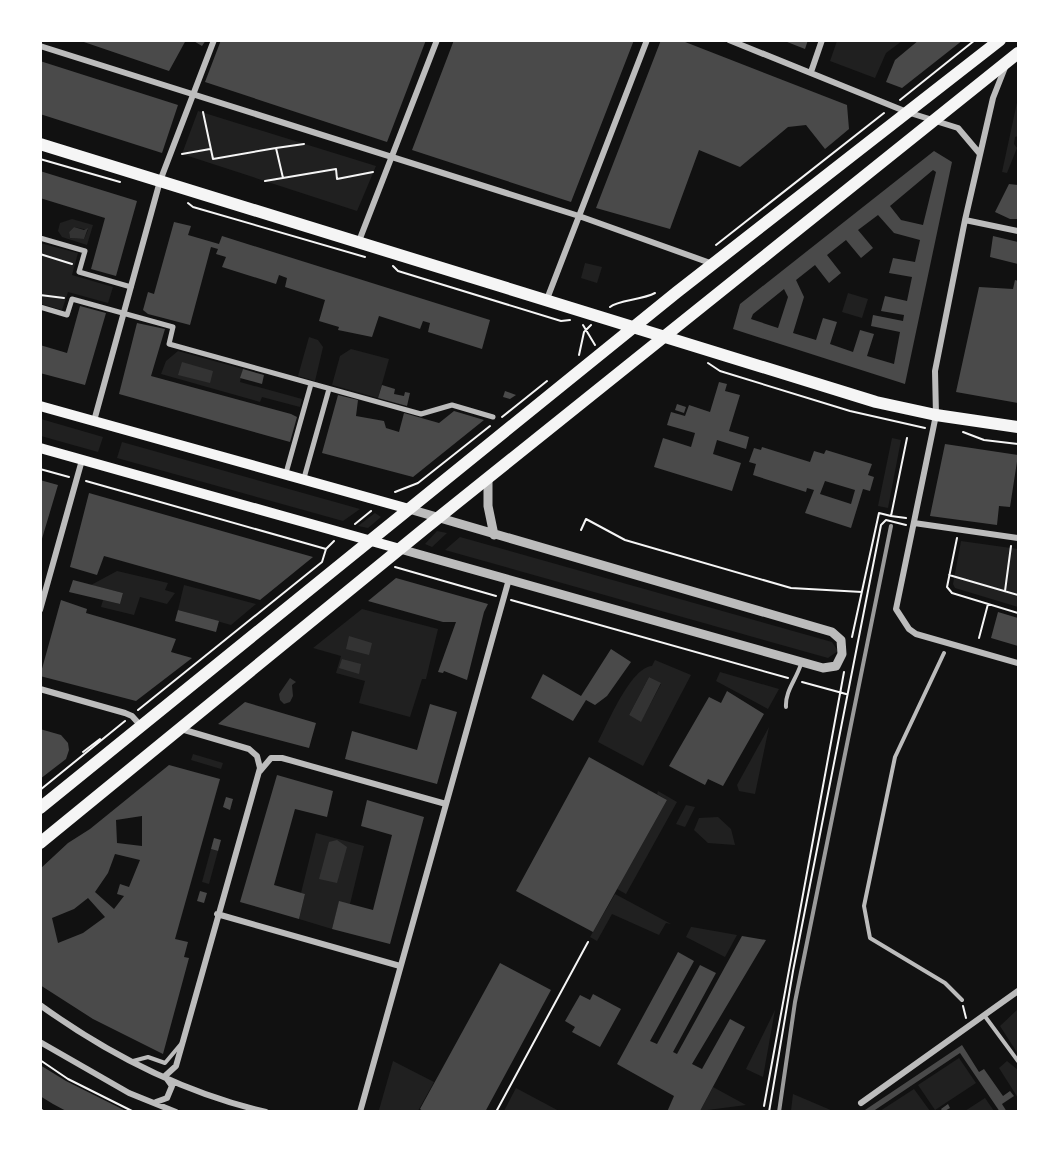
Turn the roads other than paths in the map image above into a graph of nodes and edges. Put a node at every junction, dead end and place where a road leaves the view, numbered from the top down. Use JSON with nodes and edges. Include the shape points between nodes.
{"nodes":[{"id":1,"x":214,"y":40,"type":"edge"},
{"id":2,"x":437,"y":40,"type":"edge"},
{"id":3,"x":647,"y":40,"type":"edge"},
{"id":4,"x":729,"y":40,"type":"edge"},
{"id":5,"x":822,"y":40,"type":"edge"},
{"id":6,"x":1000,"y":40,"type":"edge"},
{"id":7,"x":40,"y":46,"type":"edge"},
{"id":8,"x":1018,"y":53,"type":"edge"},
{"id":9,"x":1008,"y":62,"type":"junction"},
{"id":10,"x":811,"y":72,"type":"junction"},
{"id":11,"x":194,"y":94,"type":"junction"},
{"id":12,"x":907,"y":112,"type":"junction"},
{"id":13,"x":936,"y":120,"type":"junction"},
{"id":14,"x":40,"y":144,"type":"edge"},
{"id":15,"x":980,"y":154,"type":"junction"},
{"id":16,"x":391,"y":156,"type":"junction"},
{"id":17,"x":160,"y":181,"type":"junction"},
{"id":18,"x":579,"y":216,"type":"junction"},
{"id":19,"x":965,"y":220,"type":"junction"},
{"id":20,"x":1018,"y":231,"type":"edge"},
{"id":21,"x":40,"y":238,"type":"edge"},
{"id":22,"x":359,"y":241,"type":"junction"},
{"id":23,"x":713,"y":264,"type":"junction"},
{"id":24,"x":131,"y":287,"type":"junction"},
{"id":25,"x":547,"y":299,"type":"junction"},
{"id":26,"x":40,"y":307,"type":"edge"},
{"id":27,"x":124,"y":313,"type":"junction"},
{"id":28,"x":635,"y":327,"type":"junction"},
{"id":29,"x":664,"y":337,"type":"junction"},
{"id":30,"x":311,"y":384,"type":"junction"},
{"id":31,"x":329,"y":389,"type":"junction"},
{"id":32,"x":40,"y":406,"type":"edge"},
{"id":33,"x":936,"y":415,"type":"junction"},
{"id":34,"x":493,"y":417,"type":"dead end"},
{"id":35,"x":94,"y":421,"type":"junction"},
{"id":36,"x":1018,"y":427,"type":"edge"},
{"id":37,"x":40,"y":448,"type":"edge"},
{"id":38,"x":82,"y":460,"type":"junction"},
{"id":39,"x":286,"y":473,"type":"junction"},
{"id":40,"x":488,"y":477,"type":"junction"},
{"id":41,"x":304,"y":478,"type":"junction"},
{"id":42,"x":409,"y":509,"type":"junction"},
{"id":43,"x":436,"y":519,"type":"junction"},
{"id":44,"x":914,"y":523,"type":"junction"},
{"id":45,"x":494,"y":535,"type":"junction"},
{"id":46,"x":1018,"y":538,"type":"edge"},
{"id":47,"x":371,"y":540,"type":"junction"},
{"id":48,"x":400,"y":549,"type":"junction"},
{"id":49,"x":509,"y":579,"type":"junction"},
{"id":50,"x":40,"y":610,"type":"edge"},
{"id":51,"x":944,"y":653,"type":"dead end"},
{"id":52,"x":802,"y":662,"type":"junction"},
{"id":53,"x":1018,"y":663,"type":"edge"},
{"id":54,"x":40,"y":689,"type":"edge"},
{"id":55,"x":786,"y":707,"type":"dead end"},
{"id":56,"x":141,"y":726,"type":"junction"},
{"id":57,"x":180,"y":728,"type":"junction"},
{"id":58,"x":259,"y":775,"type":"junction"},
{"id":59,"x":446,"y":804,"type":"junction"},
{"id":60,"x":40,"y":808,"type":"edge"},
{"id":61,"x":40,"y":843,"type":"edge"},
{"id":62,"x":217,"y":914,"type":"junction"},
{"id":63,"x":400,"y":966,"type":"junction"},
{"id":64,"x":1018,"y":991,"type":"edge"},
{"id":65,"x":962,"y":1000,"type":"road end"},
{"id":66,"x":40,"y":1005,"type":"edge"},
{"id":67,"x":984,"y":1015,"type":"junction"},
{"id":68,"x":184,"y":1038,"type":"junction"},
{"id":69,"x":40,"y":1042,"type":"edge"},
{"id":70,"x":129,"y":1061,"type":"junction"},
{"id":71,"x":1018,"y":1061,"type":"edge"},
{"id":72,"x":165,"y":1076,"type":"junction"},
{"id":73,"x":154,"y":1102,"type":"junction"},
{"id":74,"x":861,"y":1103,"type":"dead end"},
{"id":75,"x":176,"y":1112,"type":"edge"},
{"id":76,"x":266,"y":1112,"type":"edge"},
{"id":77,"x":360,"y":1112,"type":"edge"}],
"edges":[{"from":1,"to":11,"type":"street"},
{"from":2,"to":16,"type":"street"},
{"from":3,"to":18,"type":"street"},
{"from":4,"to":10,"type":"street"},
{"from":5,"to":10,"type":"street"},
{"from":6,"to":12,"type":"main road"},
{"from":7,"to":11,"type":"street"},
{"from":8,"to":9,"type":"main road"},
{"from":9,"to":13,"type":"main road"},
{"from":9,"to":15,"type":"street","via":[[993,98]]},
{"from":10,"to":12,"type":"street"},
{"from":11,"to":16,"type":"street"},
{"from":11,"to":17,"type":"street"},
{"from":12,"to":13,"type":"street"},
{"from":12,"to":23,"type":"main road"},
{"from":13,"to":15,"type":"street","via":[[958,128]]},
{"from":13,"to":29,"type":"main road"},
{"from":14,"to":17,"type":"main road"},
{"from":15,"to":19,"type":"street"},
{"from":16,"to":18,"type":"street"},
{"from":16,"to":22,"type":"street"},
{"from":17,"to":22,"type":"main road"},
{"from":17,"to":24,"type":"street"},
{"from":18,"to":23,"type":"street"},
{"from":18,"to":25,"type":"street"},
{"from":19,"to":20,"type":"street"},
{"from":19,"to":33,"type":"street","via":[[935,371]]},
{"from":21,"to":24,"type":"street","via":[[85,251],[79,272]]},
{"from":22,"to":25,"type":"main road"},
{"from":23,"to":28,"type":"main road"},
{"from":24,"to":27,"type":"street"},
{"from":25,"to":28,"type":"main road"},
{"from":26,"to":27,"type":"street","via":[[68,315],[72,299]]},
{"from":27,"to":30,"type":"street","via":[[173,327],[169,344]]},
{"from":27,"to":35,"type":"street"},
{"from":28,"to":29,"type":"main road"},
{"from":28,"to":42,"type":"main road"},
{"from":29,"to":33,"type":"main road","via":[[876,402]]},
{"from":29,"to":40,"type":"main road"},
{"from":30,"to":31,"type":"street"},
{"from":30,"to":39,"type":"street"},
{"from":31,"to":34,"type":"street","via":[[421,414],[452,405]]},
{"from":31,"to":41,"type":"street"},
{"from":32,"to":35,"type":"main road"},
{"from":33,"to":36,"type":"main road"},
{"from":33,"to":44,"type":"street"},
{"from":35,"to":39,"type":"main road"},
{"from":37,"to":38,"type":"main road"},
{"from":38,"to":47,"type":"main road"},
{"from":38,"to":50,"type":"street"},
{"from":39,"to":41,"type":"main road"},
{"from":40,"to":43,"type":"main road"},
{"from":40,"to":45,"type":"street"},
{"from":41,"to":42,"type":"main road"},
{"from":42,"to":43,"type":"street"},
{"from":42,"to":47,"type":"main road"},
{"from":43,"to":45,"type":"street"},
{"from":43,"to":48,"type":"main road"},
{"from":44,"to":46,"type":"street"},
{"from":44,"to":53,"type":"street","via":[[897,609],[909,629]]},
{"from":45,"to":52,"type":"street","via":[[832,632],[841,640],[842,654],[836,666],[823,668]]},
{"from":47,"to":48,"type":"main road"},
{"from":47,"to":56,"type":"main road"},
{"from":48,"to":49,"type":"street"},
{"from":48,"to":57,"type":"main road"},
{"from":49,"to":52,"type":"street"},
{"from":49,"to":59,"type":"street"},
{"from":51,"to":65,"type":"lane","via":[[895,757],[864,906],[870,938],[945,983]]},
{"from":52,"to":55,"type":"lane","via":[[796,681],[787,691]]},
{"from":54,"to":56,"type":"street","via":[[125,713]]},
{"from":56,"to":60,"type":"main road"},
{"from":57,"to":58,"type":"street","via":[[254,752],[259,760]]},
{"from":57,"to":61,"type":"main road"},
{"from":58,"to":59,"type":"street","via":[[271,758],[282,758]]},
{"from":58,"to":62,"type":"street"},
{"from":59,"to":63,"type":"street"},
{"from":62,"to":63,"type":"street"},
{"from":62,"to":68,"type":"street"},
{"from":63,"to":77,"type":"street"},
{"from":64,"to":67,"type":"street"},
{"from":66,"to":70,"type":"street"},
{"from":67,"to":71,"type":"lane"},
{"from":67,"to":74,"type":"street"},
{"from":68,"to":70,"type":"lane","via":[[165,1063],[147,1057]]},
{"from":68,"to":72,"type":"street","via":[[176,1066]]},
{"from":69,"to":73,"type":"street","via":[[129,1093]]},
{"from":70,"to":72,"type":"street"},
{"from":72,"to":73,"type":"street","via":[[172,1086],[171,1092],[164,1101]]},
{"from":72,"to":76,"type":"street","via":[[216,1098]]},
{"from":73,"to":75,"type":"street"}]}
